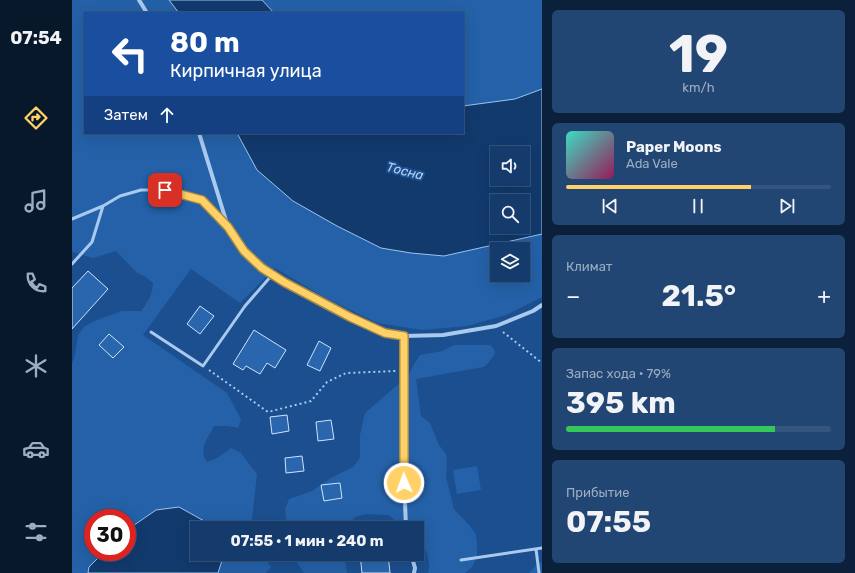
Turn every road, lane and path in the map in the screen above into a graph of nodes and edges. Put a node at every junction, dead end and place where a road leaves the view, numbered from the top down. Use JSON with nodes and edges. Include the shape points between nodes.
{"nodes":[{"id":1,"x":139,"y":0,"type":"edge"},
{"id":2,"x":146,"y":12,"type":"edge"},
{"id":3,"x":198,"y":134,"type":"edge"},
{"id":4,"x":103,"y":206,"type":"junction"},
{"id":5,"x":72,"y":219,"type":"edge"},
{"id":6,"x":228,"y":227,"type":"junction"},
{"id":7,"x":72,"y":264,"type":"edge"},
{"id":8,"x":272,"y":274,"type":"junction"},
{"id":9,"x":542,"y":305,"type":"edge"},
{"id":10,"x":496,"y":326,"type":"junction"},
{"id":11,"x":151,"y":332,"type":"dead end"},
{"id":12,"x":404,"y":336,"type":"junction"},
{"id":13,"x":542,"y":363,"type":"edge"},
{"id":14,"x":203,"y":366,"type":"junction"},
{"id":15,"x":404,"y":371,"type":"junction"},
{"id":16,"x":406,"y":521,"type":"edge"},
{"id":17,"x":542,"y":548,"type":"edge"},
{"id":18,"x":536,"y":549,"type":"junction"},
{"id":19,"x":461,"y":560,"type":"dead end"},
{"id":20,"x":413,"y":561,"type":"edge"},
{"id":21,"x":414,"y":573,"type":"edge"},
{"id":22,"x":539,"y":573,"type":"edge"}],
"edges":[{"from":1,"to":2,"type":"street"},
{"from":3,"to":6,"type":"street"},
{"from":4,"to":5,"type":"lane"},
{"from":4,"to":6,"type":"lane","via":[[120,196],[141,190],[165,190],[202,200]]},
{"from":4,"to":7,"type":"lane","via":[[92,242]]},
{"from":6,"to":8,"type":"street","via":[[244,251]]},
{"from":8,"to":12,"type":"street","via":[[350,317],[385,333]]},
{"from":8,"to":14,"type":"lane","via":[[245,306]]},
{"from":9,"to":10,"type":"street"},
{"from":10,"to":12,"type":"street","via":[[443,336]]},
{"from":10,"to":13,"type":"path"},
{"from":11,"to":14,"type":"lane"},
{"from":12,"to":15,"type":"street"},
{"from":14,"to":15,"type":"path","via":[[268,412],[311,401],[327,382],[346,373]]},
{"from":15,"to":16,"type":"street"},
{"from":17,"to":18,"type":"lane"},
{"from":18,"to":19,"type":"lane"},
{"from":18,"to":22,"type":"lane"},
{"from":20,"to":21,"type":"street"}]}
